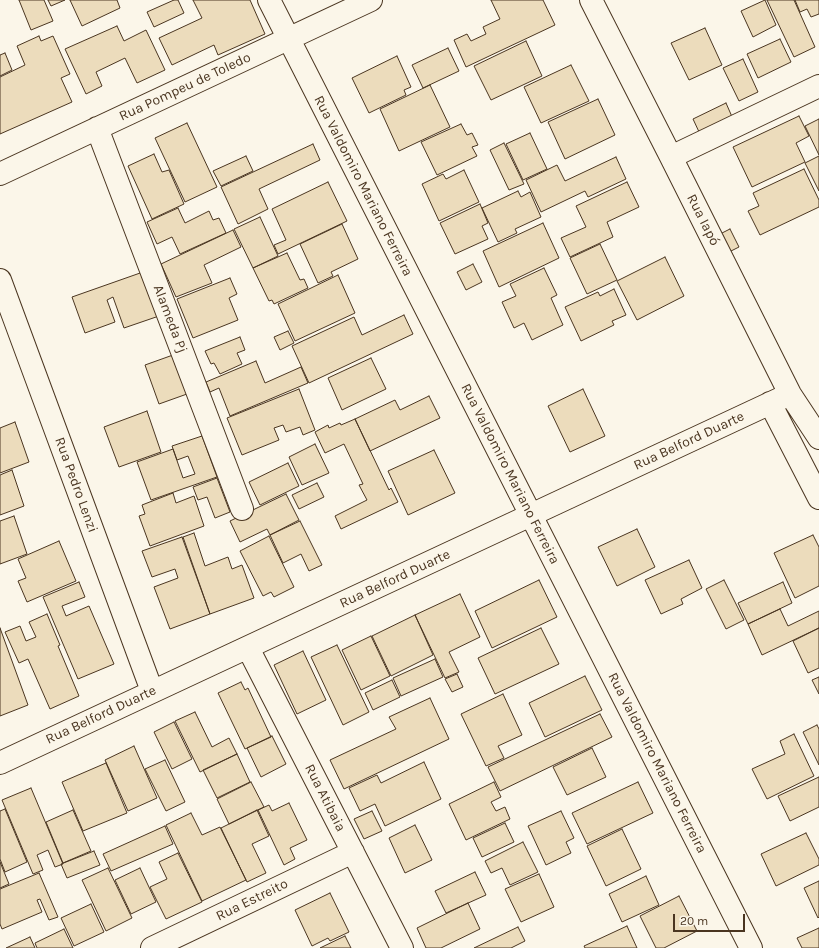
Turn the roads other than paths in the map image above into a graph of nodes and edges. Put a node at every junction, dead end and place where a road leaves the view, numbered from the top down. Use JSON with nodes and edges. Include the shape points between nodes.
{"nodes":[{"id":1,"x":269,"y":0,"type":"edge"},
{"id":2,"x":371,"y":0,"type":"edge"},
{"id":3,"x":591,"y":0,"type":"edge"},
{"id":4,"x":288,"y":39,"type":"junction"},
{"id":5,"x":819,"y":86,"type":"edge"},
{"id":6,"x":97,"y":128,"type":"junction"},
{"id":7,"x":671,"y":157,"type":"junction"},
{"id":8,"x":0,"y":174,"type":"edge"},
{"id":9,"x":0,"y":280,"type":"edge"},
{"id":10,"x":790,"y":394,"type":"junction"},
{"id":11,"x":770,"y":403,"type":"junction"},
{"id":12,"x":819,"y":438,"type":"edge"},
{"id":13,"x":819,"y":498,"type":"edge"},
{"id":14,"x":242,"y":509,"type":"dead end"},
{"id":15,"x":531,"y":516,"type":"junction"},
{"id":16,"x":248,"y":648,"type":"junction"},
{"id":17,"x":152,"y":691,"type":"junction"},
{"id":18,"x":0,"y":763,"type":"edge"},
{"id":19,"x":353,"y":852,"type":"junction"},
{"id":20,"x":152,"y":948,"type":"edge"},
{"id":21,"x":402,"y":948,"type":"edge"},
{"id":22,"x":751,"y":948,"type":"edge"}],
"edges":[{"from":1,"to":4,"type":"street","name":"Rua Valdomiro Mariano Ferreira"},
{"from":2,"to":4,"type":"street","name":"Rua Pompeu de Toledo"},
{"from":3,"to":7,"type":"street","name":"Rua Iapó"},
{"from":4,"to":6,"type":"street","name":"Rua Pompeu de Toledo"},
{"from":4,"to":15,"type":"street","name":"Rua Valdomiro Mariano Ferreira"},
{"from":5,"to":7,"type":"street"},
{"from":6,"to":8,"type":"street","name":"Rua Pompeu de Toledo"},
{"from":6,"to":14,"type":"street","name":"Alameda Pj"},
{"from":7,"to":10,"type":"street","name":"Rua Iapó"},
{"from":9,"to":17,"type":"street","name":"Rua Pedro Lenzi"},
{"from":10,"to":11,"type":"street","name":"Rua Belford Duarte"},
{"from":10,"to":12,"type":"street","name":"Rua Iapó"},
{"from":11,"to":13,"type":"street"},
{"from":11,"to":15,"type":"street","name":"Rua Belford Duarte"},
{"from":15,"to":16,"type":"street","name":"Rua Belford Duarte"},
{"from":15,"to":22,"type":"street","name":"Rua Valdomiro Mariano Ferreira"},
{"from":16,"to":17,"type":"street","name":"Rua Belford Duarte"},
{"from":16,"to":19,"type":"street","name":"Rua Atibaia"},
{"from":17,"to":18,"type":"street","name":"Rua Belford Duarte"},
{"from":19,"to":20,"type":"street","name":"Rua Estreito"},
{"from":19,"to":21,"type":"street","name":"Rua Atibaia"}]}
